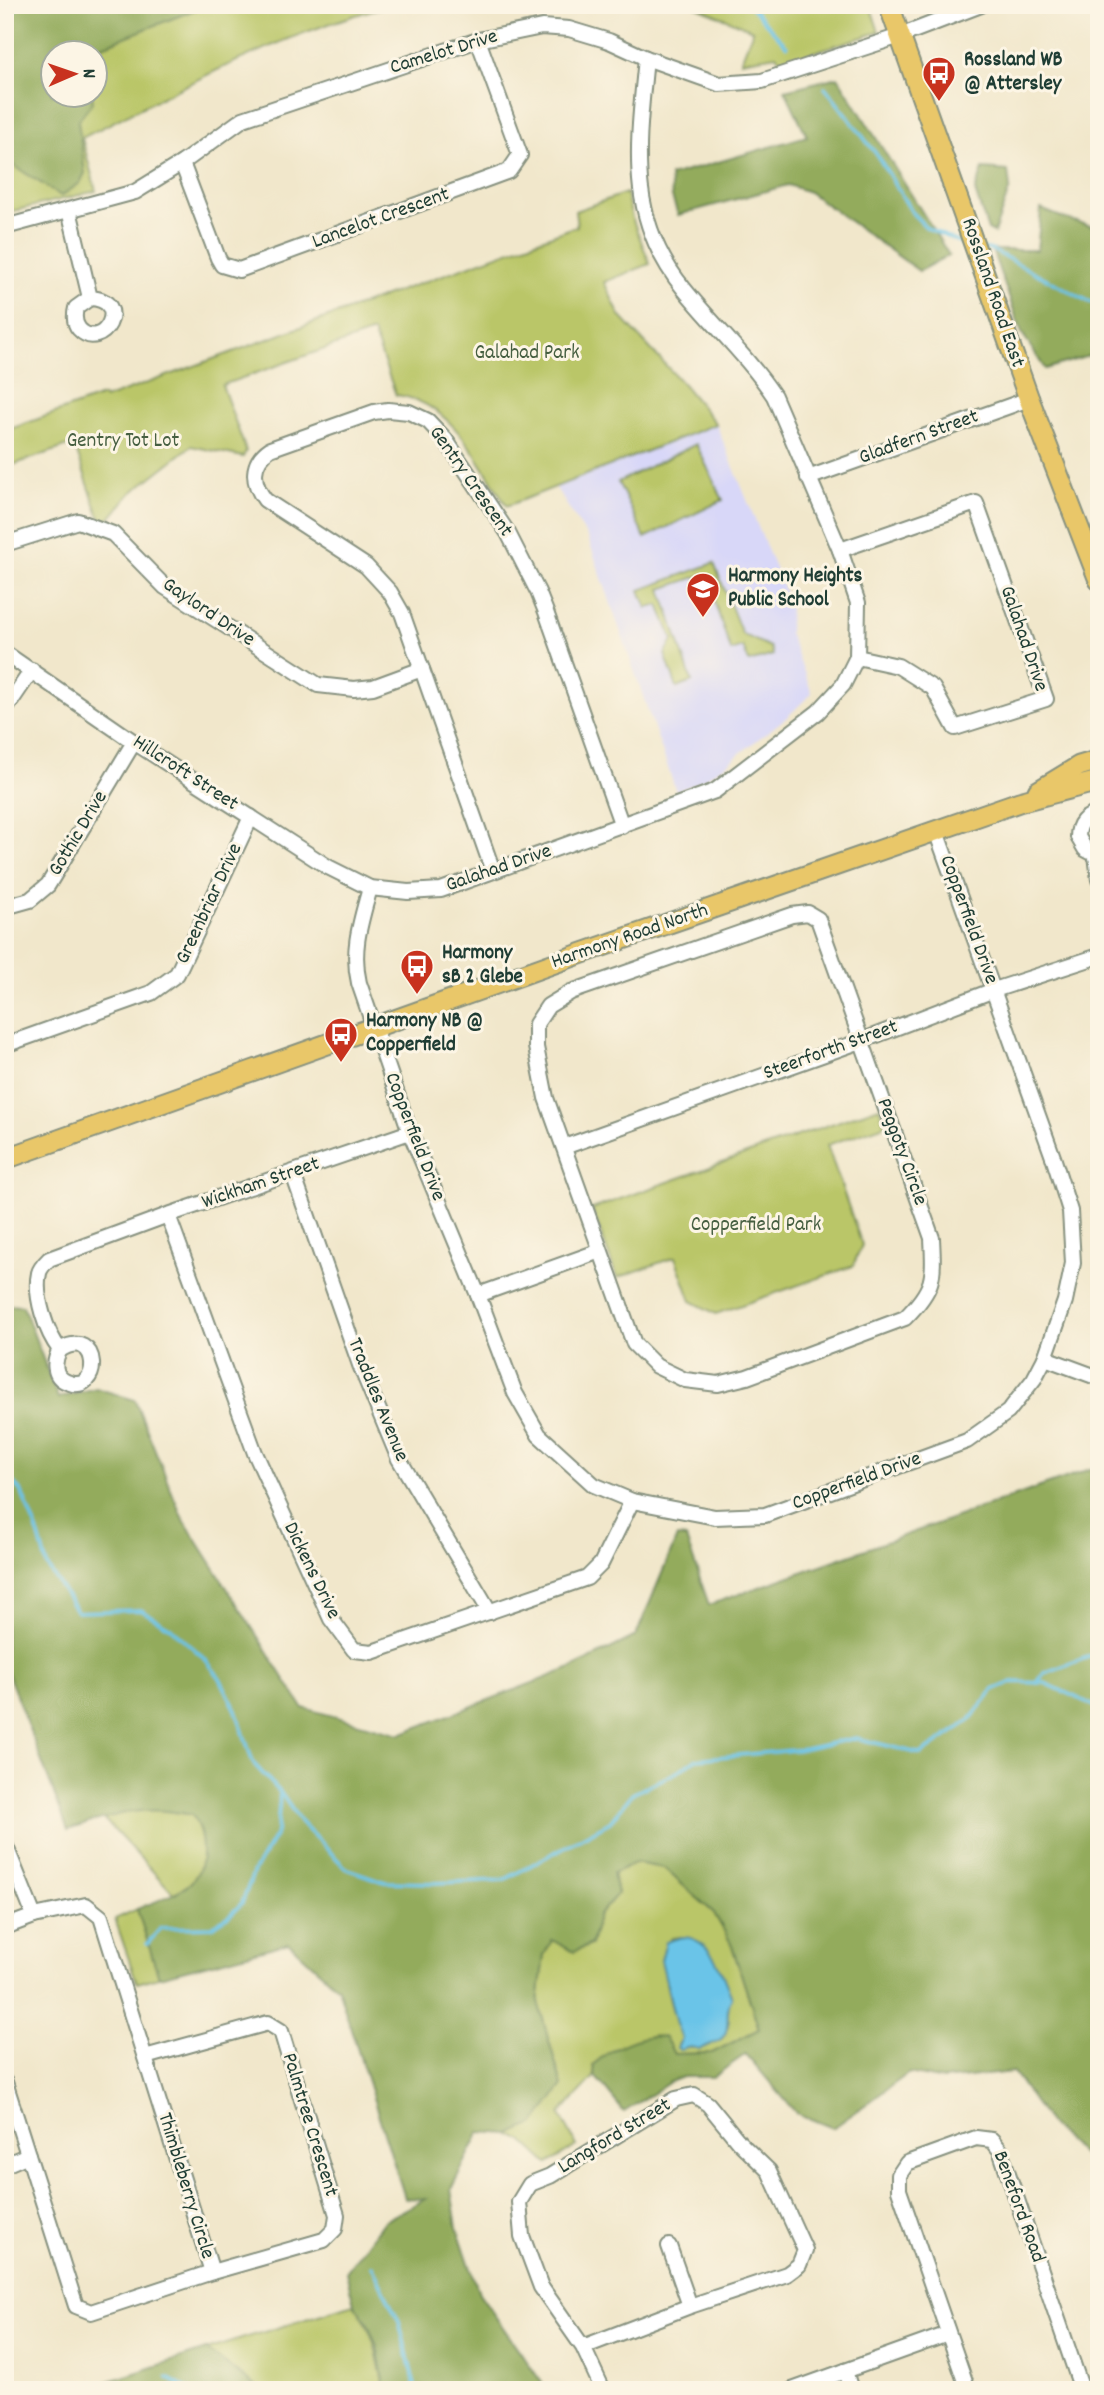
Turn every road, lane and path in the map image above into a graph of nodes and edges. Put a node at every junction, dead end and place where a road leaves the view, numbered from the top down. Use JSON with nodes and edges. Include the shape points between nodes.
{"nodes":[{"id":1,"x":889,"y":5,"type":"edge"},
{"id":2,"x":981,"y":5,"type":"edge"},
{"id":3,"x":900,"y":36,"type":"junction"},
{"id":4,"x":478,"y":40,"type":"junction"},
{"id":5,"x":646,"y":58,"type":"junction"},
{"id":6,"x":182,"y":163,"type":"junction"},
{"id":7,"x":69,"y":210,"type":"junction"},
{"id":8,"x":5,"y":227,"type":"edge"},
{"id":9,"x":90,"y":298,"type":"dead end"},
{"id":10,"x":1029,"y":398,"type":"junction"},
{"id":11,"x":808,"y":478,"type":"junction"},
{"id":12,"x":5,"y":544,"type":"edge"},
{"id":13,"x":840,"y":550,"type":"junction"},
{"id":14,"x":1099,"y":580,"type":"edge"},
{"id":15,"x":5,"y":653,"type":"edge"},
{"id":16,"x":857,"y":657,"type":"junction"},
{"id":17,"x":422,"y":669,"type":"junction"},
{"id":18,"x":32,"y":670,"type":"junction"},
{"id":19,"x":5,"y":710,"type":"edge"},
{"id":20,"x":134,"y":741,"type":"junction"},
{"id":21,"x":1099,"y":760,"type":"edge"},
{"id":22,"x":1099,"y":781,"type":"edge"},
{"id":23,"x":1019,"y":802,"type":"junction"},
{"id":24,"x":1099,"y":814,"type":"edge"},
{"id":25,"x":251,"y":817,"type":"junction"},
{"id":26,"x":622,"y":826,"type":"junction"},
{"id":27,"x":936,"y":831,"type":"junction"},
{"id":28,"x":1097,"y":855,"type":"edge"},
{"id":29,"x":493,"y":871,"type":"junction"},
{"id":30,"x":1099,"y":880,"type":"edge"},
{"id":31,"x":370,"y":888,"type":"junction"},
{"id":32,"x":5,"y":907,"type":"edge"},
{"id":33,"x":1099,"y":956,"type":"edge"},
{"id":34,"x":994,"y":990,"type":"junction"},
{"id":35,"x":374,"y":1028,"type":"junction"},
{"id":36,"x":861,"y":1041,"type":"junction"},
{"id":37,"x":5,"y":1045,"type":"edge"},
{"id":38,"x":410,"y":1132,"type":"junction"},
{"id":39,"x":564,"y":1147,"type":"junction"},
{"id":40,"x":5,"y":1159,"type":"edge"},
{"id":41,"x":293,"y":1174,"type":"junction"},
{"id":42,"x":168,"y":1215,"type":"junction"},
{"id":43,"x":600,"y":1251,"type":"junction"},
{"id":44,"x":478,"y":1295,"type":"junction"},
{"id":45,"x":60,"y":1350,"type":"dead end"},
{"id":46,"x":1045,"y":1358,"type":"junction"},
{"id":47,"x":1099,"y":1378,"type":"edge"},
{"id":48,"x":632,"y":1500,"type":"junction"},
{"id":49,"x":490,"y":1612,"type":"junction"},
{"id":50,"x":5,"y":1844,"type":"edge"},
{"id":51,"x":34,"y":1916,"type":"junction"},
{"id":52,"x":5,"y":1927,"type":"edge"},
{"id":53,"x":145,"y":2057,"type":"junction"},
{"id":54,"x":5,"y":2082,"type":"edge"},
{"id":55,"x":28,"y":2155,"type":"junction"},
{"id":56,"x":5,"y":2165,"type":"edge"},
{"id":57,"x":669,"y":2246,"type":"dead end"},
{"id":58,"x":212,"y":2272,"type":"junction"},
{"id":59,"x":690,"y":2306,"type":"junction"},
{"id":60,"x":948,"y":2333,"type":"junction"},
{"id":61,"x":583,"y":2347,"type":"junction"},
{"id":62,"x":845,"y":2371,"type":"junction"},
{"id":63,"x":603,"y":2390,"type":"edge"},
{"id":64,"x":792,"y":2390,"type":"edge"},
{"id":65,"x":851,"y":2390,"type":"edge"},
{"id":66,"x":968,"y":2390,"type":"edge"},
{"id":67,"x":1082,"y":2390,"type":"edge"}],
"edges":[{"from":1,"to":3,"type":"main road","name":"Rossland Road East"},
{"from":2,"to":3,"type":"street","name":"Camelot Drive"},
{"from":3,"to":5,"type":"street","name":"Camelot Drive","via":[[762,81],[719,84]]},
{"from":3,"to":10,"type":"main road","name":"Rossland Road East"},
{"from":4,"to":5,"type":"street","name":"Camelot Drive","via":[[542,27],[569,29]]},
{"from":4,"to":6,"type":"street","name":"Camelot Drive","via":[[243,119]]},
{"from":4,"to":6,"type":"street","name":"Lancelot Crescent","via":[[520,155],[509,171],[239,270],[222,265],[218,258]]},
{"from":5,"to":11,"type":"street","name":"Galahad Drive","via":[[637,167],[652,233],[682,288],[774,396]]},
{"from":6,"to":7,"type":"street","name":"Camelot Drive","via":[[135,192]]},
{"from":7,"to":8,"type":"street","name":"Camelot Drive"},
{"from":7,"to":9,"type":"street"},
{"from":10,"to":11,"type":"street","name":"Gladfern Street"},
{"from":10,"to":14,"type":"main road","name":"Rossland Road East"},
{"from":11,"to":13,"type":"street","name":"Galahad Drive"},
{"from":12,"to":17,"type":"street","name":"Gaylord Drive","via":[[78,521],[113,534],[165,587],[318,685],[373,687]]},
{"from":13,"to":16,"type":"street","name":"Galahad Drive","via":[[858,603]]},
{"from":13,"to":16,"type":"street","name":"Galahad Drive","via":[[976,503],[1046,699],[955,728],[933,688],[898,666]]},
{"from":15,"to":18,"type":"street","name":"Hillcroft Street"},
{"from":16,"to":26,"type":"street","name":"Galahad Drive","via":[[843,685],[818,712],[715,791]]},
{"from":17,"to":26,"type":"street","name":"Gentry Crescent","via":[[402,613],[377,576],[258,492],[255,473],[261,455],[388,410],[419,415],[438,430],[503,526],[538,592]]},
{"from":17,"to":29,"type":"street","name":"Gentry Crescent"},
{"from":18,"to":19,"type":"street"},
{"from":18,"to":20,"type":"street","name":"Hillcroft Street"},
{"from":20,"to":25,"type":"street","name":"Hillcroft Street"},
{"from":20,"to":32,"type":"street","name":"Gothic Drive","via":[[48,885],[30,900]]},
{"from":21,"to":23,"type":"main road","name":"Harmony Road North","via":[[1079,766]]},
{"from":22,"to":23,"type":"main road","name":"Harmony Road North"},
{"from":23,"to":27,"type":"main road","name":"Harmony Road North"},
{"from":24,"to":28,"type":"street","via":[[1085,819],[1078,830],[1080,844]]},
{"from":25,"to":31,"type":"street","name":"Hillcroft Street"},
{"from":25,"to":37,"type":"street","name":"Greenbriar Drive","via":[[177,974],[151,993]]},
{"from":26,"to":29,"type":"street","name":"Galahad Drive"},
{"from":27,"to":34,"type":"street","name":"Copperfield Drive"},
{"from":27,"to":35,"type":"main road","name":"Harmony Road North"},
{"from":28,"to":30,"type":"street"},
{"from":29,"to":31,"type":"street","name":"Galahad Drive","via":[[441,890]]},
{"from":31,"to":35,"type":"street","name":"Copperfield Drive","via":[[357,933],[355,965]]},
{"from":33,"to":34,"type":"street","name":"Steerforth Street"},
{"from":34,"to":36,"type":"street","name":"Steerforth Street"},
{"from":34,"to":46,"type":"street","name":"Copperfield Drive","via":[[1070,1211],[1073,1263]]},
{"from":35,"to":38,"type":"street","name":"Copperfield Drive"},
{"from":35,"to":40,"type":"main road","name":"Harmony Road North"},
{"from":36,"to":39,"type":"street","name":"Steerforth Street"},
{"from":36,"to":39,"type":"street","name":"Peggoty Circle","via":[[818,919],[808,913],[571,992],[548,1006],[536,1024],[546,1098]]},
{"from":36,"to":43,"type":"street","name":"Peggoty Circle","via":[[932,1238],[934,1274],[923,1300],[905,1318],[747,1377],[718,1384],[685,1380],[656,1366],[634,1344]]},
{"from":38,"to":41,"type":"street","name":"Wickham Street"},
{"from":38,"to":44,"type":"street","name":"Copperfield Drive"},
{"from":39,"to":43,"type":"street","name":"Peggoty Circle"},
{"from":41,"to":42,"type":"street","name":"Wickham Street"},
{"from":41,"to":49,"type":"street","name":"Traddles Avenue","via":[[360,1365],[399,1459]]},
{"from":42,"to":45,"type":"street","name":"Wickham Street","via":[[48,1259],[39,1272],[39,1293],[52,1339]]},
{"from":42,"to":49,"type":"street","name":"Dickens Drive","via":[[255,1453],[331,1619],[354,1650],[372,1652]]},
{"from":43,"to":44,"type":"street"},
{"from":44,"to":48,"type":"street","name":"Copperfield Drive","via":[[514,1393],[538,1435],[594,1485]]},
{"from":46,"to":47,"type":"street"},
{"from":46,"to":48,"type":"street","name":"Copperfield Drive","via":[[1008,1412],[967,1441],[765,1515],[715,1517]]},
{"from":48,"to":49,"type":"street","name":"Dickens Drive","via":[[601,1564],[587,1578]]},
{"from":50,"to":51,"type":"street"},
{"from":51,"to":52,"type":"street","name":"Thimbleberry Circle"},
{"from":51,"to":53,"type":"street","name":"Thimbleberry Circle","via":[[86,1905],[101,1917]]},
{"from":53,"to":58,"type":"street","name":"Thimbleberry Circle"},
{"from":53,"to":58,"type":"street","name":"Palmtree Crescent","via":[[268,2022],[281,2031],[337,2215],[335,2229],[324,2240]]},
{"from":54,"to":55,"type":"street","name":"Thimbleberry Circle"},
{"from":55,"to":56,"type":"street"},
{"from":55,"to":58,"type":"street","name":"Thimbleberry Circle","via":[[75,2306],[91,2312]]},
{"from":57,"to":59,"type":"street"},
{"from":59,"to":61,"type":"street","name":"Langford Street"},
{"from":59,"to":61,"type":"street","name":"Langford Street","via":[[787,2274],[799,2265],[805,2250],[769,2171],[695,2095],[676,2099],[530,2184],[519,2202],[522,2236],[541,2287]]},
{"from":60,"to":62,"type":"street"},
{"from":60,"to":66,"type":"street","name":"Beneford Road"},
{"from":60,"to":67,"type":"street","name":"Beneford Road","via":[[899,2190],[899,2175],[906,2163],[976,2137],[992,2140],[1000,2150]]},
{"from":61,"to":63,"type":"street","name":"Langford Street"},
{"from":62,"to":64,"type":"street"},
{"from":62,"to":65,"type":"street"}]}
